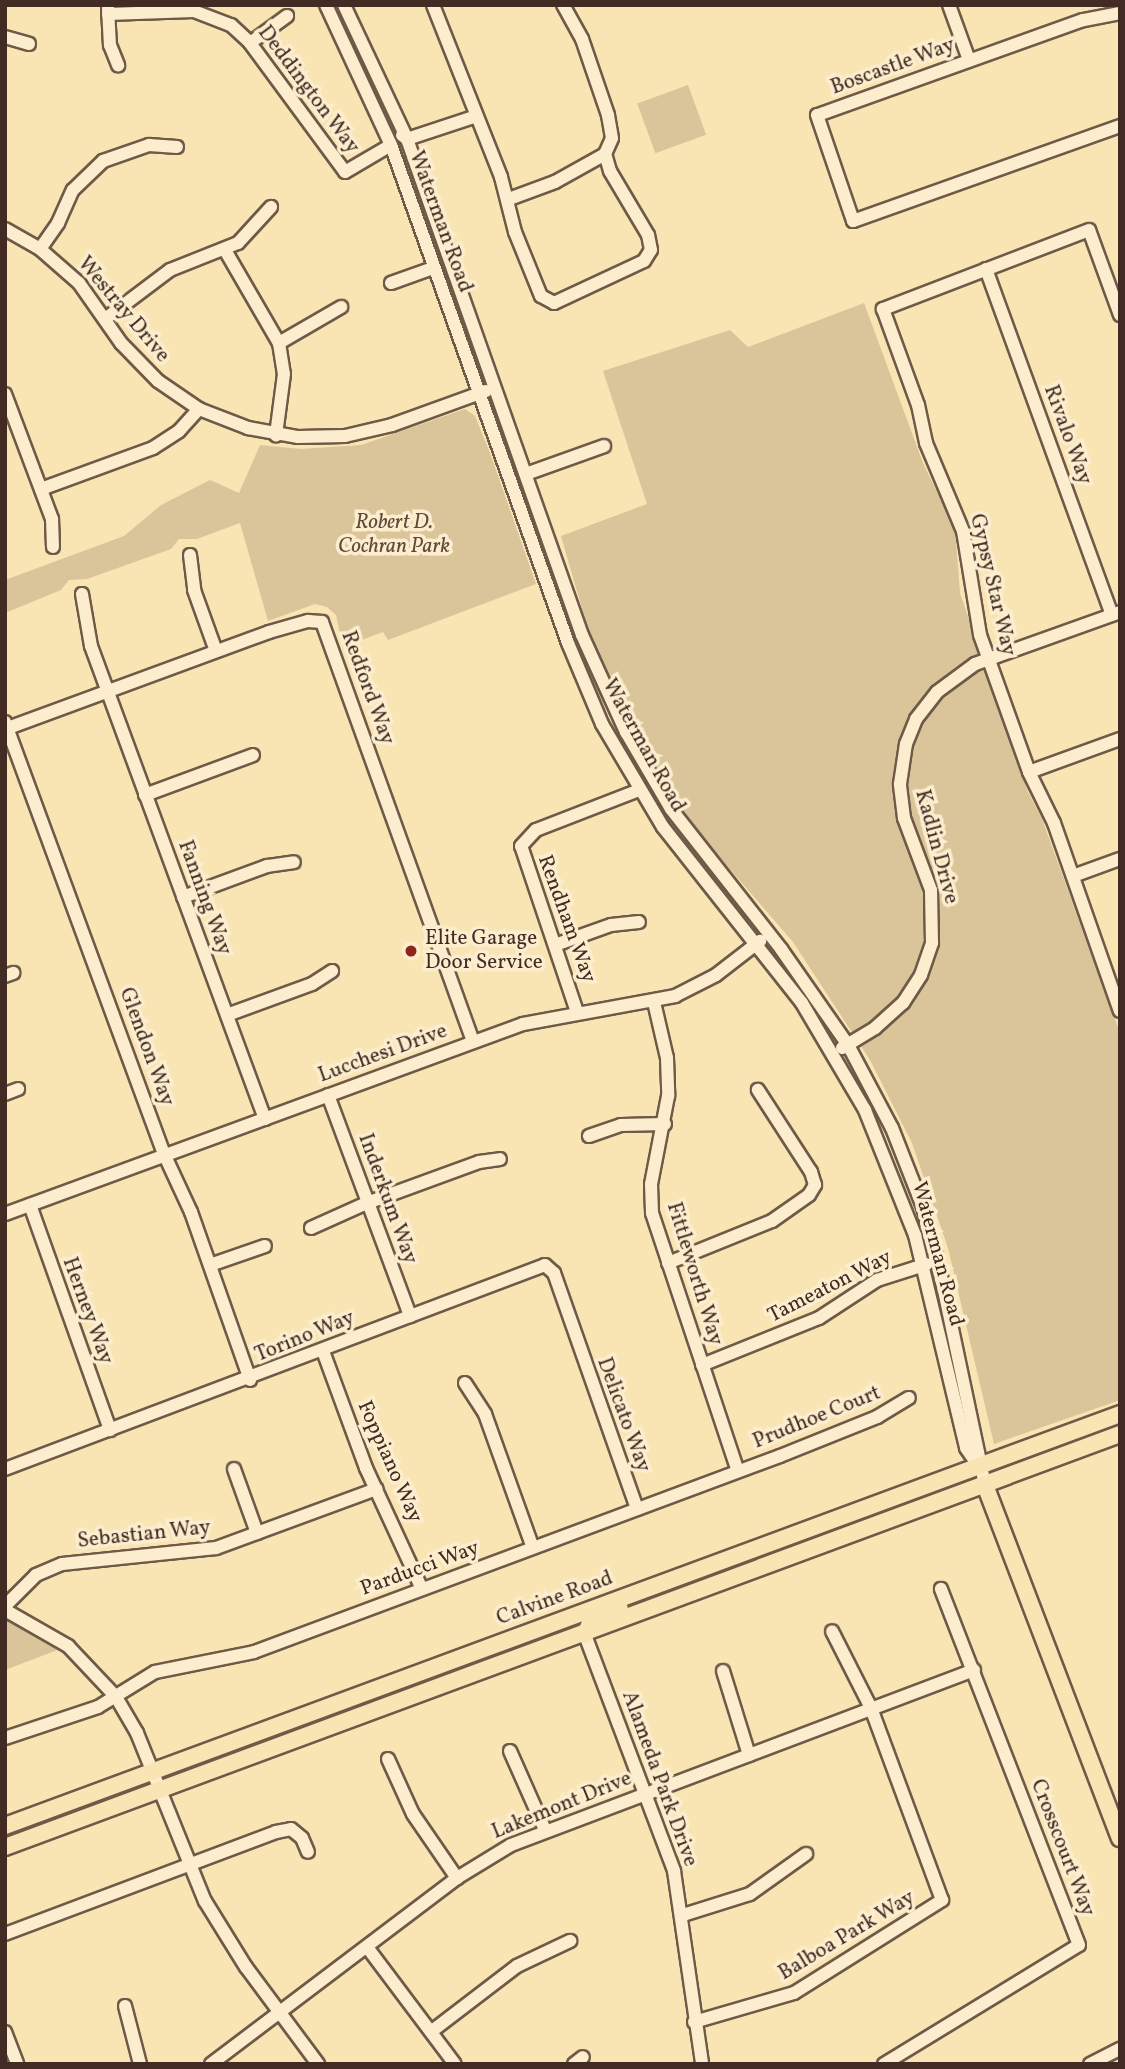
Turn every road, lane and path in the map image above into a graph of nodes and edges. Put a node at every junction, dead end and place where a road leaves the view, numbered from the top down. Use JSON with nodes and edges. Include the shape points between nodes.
{"nodes":[{"id":1,"x":326,"y":5,"type":"edge"},
{"id":2,"x":344,"y":5,"type":"edge"},
{"id":3,"x":433,"y":5,"type":"edge"},
{"id":4,"x":563,"y":5,"type":"edge"},
{"id":5,"x":949,"y":5,"type":"edge"},
{"id":6,"x":108,"y":9,"type":"edge"},
{"id":7,"x":1120,"y":13,"type":"edge"},
{"id":8,"x":287,"y":16,"type":"dead end"},
{"id":9,"x":5,"y":37,"type":"edge"},
{"id":10,"x":250,"y":43,"type":"junction"},
{"id":11,"x":29,"y":44,"type":"dead end"},
{"id":12,"x":346,"y":47,"type":"junction"},
{"id":13,"x":969,"y":60,"type":"junction"},
{"id":14,"x":118,"y":65,"type":"dead end"},
{"id":15,"x":474,"y":117,"type":"junction"},
{"id":16,"x":1120,"y":126,"type":"edge"},
{"id":17,"x":407,"y":139,"type":"junction"},
{"id":18,"x":391,"y":145,"type":"junction"},
{"id":19,"x":177,"y":147,"type":"dead end"},
{"id":20,"x":605,"y":154,"type":"junction"},
{"id":21,"x":509,"y":199,"type":"junction"},
{"id":22,"x":271,"y":207,"type":"dead end"},
{"id":23,"x":5,"y":229,"type":"edge"},
{"id":24,"x":40,"y":249,"type":"junction"},
{"id":25,"x":225,"y":250,"type":"junction"},
{"id":26,"x":433,"y":268,"type":"junction"},
{"id":27,"x":986,"y":269,"type":"junction"},
{"id":28,"x":391,"y":283,"type":"dead end"},
{"id":29,"x":341,"y":307,"type":"dead end"},
{"id":30,"x":1120,"y":315,"type":"edge"},
{"id":31,"x":105,"y":319,"type":"junction"},
{"id":32,"x":279,"y":343,"type":"junction"},
{"id":33,"x":495,"y":388,"type":"junction"},
{"id":34,"x":480,"y":393,"type":"junction"},
{"id":35,"x":5,"y":394,"type":"edge"},
{"id":36,"x":199,"y":409,"type":"junction"},
{"id":37,"x":276,"y":435,"type":"junction"},
{"id":38,"x":604,"y":446,"type":"dead end"},
{"id":39,"x":526,"y":474,"type":"junction"},
{"id":40,"x":41,"y":489,"type":"junction"},
{"id":41,"x":53,"y":547,"type":"dead end"},
{"id":42,"x":190,"y":555,"type":"dead end"},
{"id":43,"x":82,"y":594,"type":"dead end"},
{"id":44,"x":1116,"y":613,"type":"edge"},
{"id":45,"x":216,"y":651,"type":"junction"},
{"id":46,"x":988,"y":659,"type":"junction"},
{"id":47,"x":107,"y":691,"type":"junction"},
{"id":48,"x":6,"y":725,"type":"edge"},
{"id":49,"x":1120,"y":739,"type":"edge"},
{"id":50,"x":253,"y":755,"type":"dead end"},
{"id":51,"x":1029,"y":772,"type":"junction"},
{"id":52,"x":639,"y":790,"type":"junction"},
{"id":53,"x":145,"y":795,"type":"junction"},
{"id":54,"x":1120,"y":859,"type":"edge"},
{"id":55,"x":293,"y":862,"type":"dead end"},
{"id":56,"x":1073,"y":876,"type":"junction"},
{"id":57,"x":183,"y":897,"type":"junction"},
{"id":58,"x":639,"y":922,"type":"dead end"},
{"id":59,"x":769,"y":933,"type":"junction"},
{"id":60,"x":755,"y":944,"type":"junction"},
{"id":61,"x":555,"y":945,"type":"junction"},
{"id":62,"x":332,"y":971,"type":"dead end"},
{"id":63,"x":654,"y":1002,"type":"junction"},
{"id":64,"x":1120,"y":1011,"type":"edge"},
{"id":65,"x":577,"y":1012,"type":"junction"},
{"id":66,"x":227,"y":1015,"type":"junction"},
{"id":67,"x":473,"y":1042,"type":"junction"},
{"id":68,"x":848,"y":1045,"type":"junction"},
{"id":69,"x":833,"y":1054,"type":"junction"},
{"id":70,"x":18,"y":1089,"type":"dead end"},
{"id":71,"x":758,"y":1090,"type":"dead end"},
{"id":72,"x":5,"y":1094,"type":"edge"},
{"id":73,"x":328,"y":1095,"type":"junction"},
{"id":74,"x":265,"y":1119,"type":"junction"},
{"id":75,"x":665,"y":1124,"type":"junction"},
{"id":76,"x":589,"y":1136,"type":"dead end"},
{"id":77,"x":165,"y":1156,"type":"junction"},
{"id":78,"x":500,"y":1159,"type":"dead end"},
{"id":79,"x":367,"y":1203,"type":"junction"},
{"id":80,"x":30,"y":1205,"type":"junction"},
{"id":81,"x":5,"y":1214,"type":"edge"},
{"id":82,"x":311,"y":1228,"type":"dead end"},
{"id":83,"x":265,"y":1246,"type":"dead end"},
{"id":84,"x":938,"y":1262,"type":"junction"},
{"id":85,"x":668,"y":1263,"type":"junction"},
{"id":86,"x":210,"y":1265,"type":"junction"},
{"id":87,"x":922,"y":1266,"type":"junction"},
{"id":88,"x":410,"y":1316,"type":"junction"},
{"id":89,"x":574,"y":1334,"type":"joint"},
{"id":90,"x":323,"y":1351,"type":"junction"},
{"id":91,"x":702,"y":1365,"type":"junction"},
{"id":92,"x":250,"y":1380,"type":"junction"},
{"id":93,"x":465,"y":1383,"type":"dead end"},
{"id":94,"x":909,"y":1398,"type":"dead end"},
{"id":95,"x":1120,"y":1413,"type":"edge"},
{"id":96,"x":110,"y":1430,"type":"junction"},
{"id":97,"x":1120,"y":1434,"type":"edge"},
{"id":98,"x":979,"y":1467,"type":"junction"},
{"id":99,"x":5,"y":1469,"type":"edge"},
{"id":100,"x":233,"y":1469,"type":"dead end"},
{"id":101,"x":738,"y":1471,"type":"junction"},
{"id":102,"x":985,"y":1485,"type":"junction"},
{"id":103,"x":376,"y":1489,"type":"junction"},
{"id":104,"x":637,"y":1509,"type":"junction"},
{"id":105,"x":257,"y":1533,"type":"junction"},
{"id":106,"x":533,"y":1548,"type":"junction"},
{"id":107,"x":703,"y":1567,"type":"junction"},
{"id":108,"x":422,"y":1589,"type":"junction"},
{"id":109,"x":942,"y":1589,"type":"dead end"},
{"id":110,"x":5,"y":1608,"type":"edge"},
{"id":111,"x":832,"y":1631,"type":"dead end"},
{"id":112,"x":585,"y":1635,"type":"junction"},
{"id":113,"x":974,"y":1670,"type":"junction"},
{"id":114,"x":723,"y":1671,"type":"dead end"},
{"id":115,"x":116,"y":1697,"type":"junction"},
{"id":116,"x":871,"y":1708,"type":"junction"},
{"id":117,"x":266,"y":1727,"type":"junction"},
{"id":118,"x":5,"y":1738,"type":"edge"},
{"id":119,"x":510,"y":1751,"type":"dead end"},
{"id":120,"x":750,"y":1755,"type":"junction"},
{"id":121,"x":388,"y":1759,"type":"dead end"},
{"id":122,"x":151,"y":1771,"type":"junction"},
{"id":123,"x":158,"y":1792,"type":"junction"},
{"id":124,"x":647,"y":1793,"type":"junction"},
{"id":125,"x":5,"y":1826,"type":"edge"},
{"id":126,"x":545,"y":1830,"type":"junction"},
{"id":127,"x":35,"y":1836,"type":"junction"},
{"id":128,"x":1120,"y":1838,"type":"edge"},
{"id":129,"x":5,"y":1847,"type":"edge"},
{"id":130,"x":307,"y":1852,"type":"dead end"},
{"id":131,"x":806,"y":1854,"type":"dead end"},
{"id":132,"x":188,"y":1865,"type":"junction"},
{"id":133,"x":457,"y":1878,"type":"junction"},
{"id":134,"x":683,"y":1915,"type":"junction"},
{"id":135,"x":5,"y":1934,"type":"edge"},
{"id":136,"x":570,"y":1941,"type":"dead end"},
{"id":137,"x":368,"y":1947,"type":"junction"},
{"id":138,"x":125,"y":2006,"type":"dead end"},
{"id":139,"x":280,"y":2014,"type":"junction"},
{"id":140,"x":694,"y":2022,"type":"junction"},
{"id":141,"x":432,"y":2031,"type":"junction"},
{"id":142,"x":5,"y":2032,"type":"edge"},
{"id":143,"x":1119,"y":2051,"type":"edge"},
{"id":144,"x":17,"y":2064,"type":"edge"},
{"id":145,"x":140,"y":2064,"type":"edge"},
{"id":146,"x":211,"y":2064,"type":"edge"},
{"id":147,"x":318,"y":2064,"type":"edge"},
{"id":148,"x":455,"y":2064,"type":"edge"},
{"id":149,"x":702,"y":2064,"type":"edge"},
{"id":150,"x":884,"y":2064,"type":"edge"},
{"id":151,"x":1090,"y":2064,"type":"edge"}],
"edges":[{"from":1,"to":12,"type":"street","name":"Waterman Road"},
{"from":2,"to":17,"type":"street","name":"Waterman Road"},
{"from":3,"to":15,"type":"street"},
{"from":4,"to":20,"type":"street","via":[[582,39],[608,116],[612,138]]},
{"from":5,"to":13,"type":"street"},
{"from":6,"to":10,"type":"street","name":"Deddington Way","via":[[194,10],[221,19]]},
{"from":6,"to":14,"type":"street","via":[[110,45]]},
{"from":7,"to":13,"type":"street","name":"Boscastle Way","via":[[1083,19]]},
{"from":8,"to":10,"type":"street"},
{"from":9,"to":11,"type":"street"},
{"from":10,"to":18,"type":"street","name":"Deddington Way","via":[[345,172]]},
{"from":12,"to":17,"type":"street","name":"Waterman Road","via":[[360,56],[391,124]]},
{"from":12,"to":18,"type":"street","name":"Waterman Road"},
{"from":13,"to":16,"type":"street","name":"Boscastle Way","via":[[817,115],[853,222]]},
{"from":15,"to":17,"type":"street"},
{"from":15,"to":21,"type":"street"},
{"from":17,"to":33,"type":"street","name":"Waterman Road"},
{"from":18,"to":26,"type":"street","name":"Waterman Road"},
{"from":19,"to":24,"type":"street","via":[[149,145],[103,161],[73,190]]},
{"from":20,"to":21,"type":"street","via":[[555,182]]},
{"from":20,"to":21,"type":"street","via":[[615,185],[648,234],[649,256],[561,303],[541,296],[515,233]]},
{"from":22,"to":25,"type":"street","via":[[250,233]]},
{"from":23,"to":24,"type":"street","name":"Westray Drive"},
{"from":24,"to":31,"type":"street","name":"Westray Drive","via":[[79,283]]},
{"from":25,"to":31,"type":"street","via":[[170,270]]},
{"from":25,"to":32,"type":"street"},
{"from":26,"to":28,"type":"street"},
{"from":26,"to":34,"type":"street","name":"Waterman Road"},
{"from":27,"to":30,"type":"street","via":[[1089,230]]},
{"from":27,"to":44,"type":"street","name":"Rivalo Way"},
{"from":27,"to":46,"type":"street","name":"Gypsy Star Way","via":[[883,309],[918,405],[926,443],[963,531],[976,619]]},
{"from":29,"to":32,"type":"street"},
{"from":31,"to":36,"type":"street","name":"Westray Drive","via":[[139,363]]},
{"from":32,"to":37,"type":"street","via":[[284,374]]},
{"from":33,"to":34,"type":"street","name":"Westray Drive"},
{"from":33,"to":39,"type":"street","name":"Waterman Road"},
{"from":34,"to":37,"type":"street","name":"Westray Drive","via":[[370,431],[319,438]]},
{"from":34,"to":52,"type":"street","name":"Waterman Road","via":[[568,643],[602,724]]},
{"from":35,"to":40,"type":"street"},
{"from":36,"to":37,"type":"street","name":"Westray Drive"},
{"from":36,"to":40,"type":"street","via":[[178,431],[153,447]]},
{"from":38,"to":39,"type":"street"},
{"from":39,"to":59,"type":"street","name":"Waterman Road","via":[[582,635],[626,732],[671,809]]},
{"from":40,"to":41,"type":"street","via":[[52,519]]},
{"from":42,"to":45,"type":"street","via":[[194,590]]},
{"from":43,"to":47,"type":"street","name":"Fanning Way","via":[[85,625]]},
{"from":44,"to":46,"type":"street","name":"Kadlin Drive"},
{"from":45,"to":47,"type":"street","name":"Redford Way"},
{"from":45,"to":67,"type":"street","name":"Redford Way","via":[[308,621],[322,622]]},
{"from":46,"to":51,"type":"street","name":"Gypsy Star Way"},
{"from":46,"to":68,"type":"street","name":"Kadlin Drive","via":[[963,671],[937,692],[906,744],[902,805],[932,890],[932,943],[921,975],[903,1003]]},
{"from":47,"to":48,"type":"street","name":"Redford Way"},
{"from":47,"to":53,"type":"street","name":"Fanning Way"},
{"from":48,"to":77,"type":"street","name":"Glendon Way"},
{"from":49,"to":51,"type":"street"},
{"from":50,"to":53,"type":"street"},
{"from":51,"to":56,"type":"street","name":"Gypsy Star Way"},
{"from":52,"to":60,"type":"street","name":"Waterman Road"},
{"from":52,"to":61,"type":"street","name":"Rendham Way","via":[[523,839],[521,852]]},
{"from":53,"to":57,"type":"street","name":"Fanning Way"},
{"from":54,"to":56,"type":"street"},
{"from":55,"to":57,"type":"street","via":[[267,866]]},
{"from":56,"to":64,"type":"street","name":"Gypsy Star Way"},
{"from":57,"to":66,"type":"street","name":"Fanning Way"},
{"from":58,"to":61,"type":"street","via":[[611,925]]},
{"from":59,"to":60,"type":"street","name":"Lucchesi Drive"},
{"from":59,"to":68,"type":"street","name":"Waterman Road"},
{"from":60,"to":63,"type":"street","name":"Lucchesi Drive","via":[[716,975]]},
{"from":60,"to":69,"type":"street","name":"Waterman Road","via":[[802,1003]]},
{"from":61,"to":65,"type":"street","name":"Rendham Way"},
{"from":62,"to":66,"type":"street","via":[[312,984]]},
{"from":63,"to":65,"type":"street","name":"Lucchesi Drive"},
{"from":63,"to":75,"type":"street","name":"Fittleworth Way","via":[[667,1058]]},
{"from":65,"to":67,"type":"street","name":"Lucchesi Drive"},
{"from":66,"to":74,"type":"street","name":"Fanning Way"},
{"from":67,"to":73,"type":"street","name":"Lucchesi Drive"},
{"from":68,"to":69,"type":"street","name":"Kadlin Drive"},
{"from":68,"to":84,"type":"street","name":"Waterman Road","via":[[892,1128],[923,1207]]},
{"from":69,"to":87,"type":"street","name":"Waterman Road","via":[[890,1166]]},
{"from":70,"to":72,"type":"street"},
{"from":71,"to":85,"type":"street","via":[[811,1172],[815,1185],[810,1195],[772,1221]]},
{"from":73,"to":74,"type":"street","name":"Lucchesi Drive"},
{"from":73,"to":79,"type":"street","name":"Inderkum Way"},
{"from":74,"to":77,"type":"street","name":"Lucchesi Drive"},
{"from":75,"to":76,"type":"street","via":[[621,1125]]},
{"from":75,"to":85,"type":"street","name":"Fittleworth Way","via":[[650,1199]]},
{"from":77,"to":80,"type":"street","name":"Lucchesi Drive"},
{"from":77,"to":86,"type":"street","name":"Glendon Way"},
{"from":78,"to":79,"type":"street","via":[[479,1162]]},
{"from":79,"to":82,"type":"street"},
{"from":79,"to":88,"type":"street","name":"Inderkum Way"},
{"from":80,"to":81,"type":"street","name":"Lucchesi Drive"},
{"from":80,"to":96,"type":"street","name":"Herney Way"},
{"from":83,"to":86,"type":"street"},
{"from":84,"to":87,"type":"street","name":"Tameaton Way"},
{"from":84,"to":98,"type":"street","name":"Waterman Road"},
{"from":85,"to":91,"type":"street","name":"Fittleworth Way"},
{"from":86,"to":92,"type":"street","name":"Glendon Way"},
{"from":87,"to":91,"type":"street","name":"Tameaton Way","via":[[877,1280],[819,1318]]},
{"from":87,"to":98,"type":"street","name":"Waterman Road","via":[[966,1448]]},
{"from":88,"to":89,"type":"street","name":"Torino Way","via":[[545,1265],[554,1273]]},
{"from":88,"to":90,"type":"street","name":"Torino Way"},
{"from":89,"to":104,"type":"street","name":"Delicato Way"},
{"from":90,"to":92,"type":"street","name":"Torino Way"},
{"from":90,"to":103,"type":"street","name":"Foppiano Way"},
{"from":91,"to":101,"type":"street","name":"Fittleworth Way"},
{"from":92,"to":96,"type":"street","name":"Torino Way"},
{"from":93,"to":106,"type":"street","via":[[485,1413]]},
{"from":94,"to":101,"type":"street","name":"Prudhoe Court","via":[[877,1416]]},
{"from":95,"to":98,"type":"main road","name":"Calvine Road"},
{"from":96,"to":99,"type":"street","name":"Torino Way"},
{"from":97,"to":102,"type":"main road","name":"Calvine Road"},
{"from":98,"to":102,"type":"street","name":"Waterman Road"},
{"from":98,"to":107,"type":"main road","name":"Calvine Road"},
{"from":100,"to":105,"type":"street"},
{"from":101,"to":104,"type":"street","name":"Parducci Way"},
{"from":102,"to":112,"type":"main road","name":"Calvine Road"},
{"from":102,"to":128,"type":"main road","name":"Waterman Road"},
{"from":103,"to":105,"type":"street","name":"Sebastian Way"},
{"from":103,"to":108,"type":"street","name":"Foppiano Way"},
{"from":104,"to":106,"type":"street","name":"Parducci Way"},
{"from":105,"to":110,"type":"street","name":"Sebastian Way","via":[[202,1552],[62,1564],[36,1576]]},
{"from":106,"to":108,"type":"street","name":"Parducci Way"},
{"from":107,"to":112,"type":"main road","via":[[678,1586],[591,1620]]},
{"from":107,"to":117,"type":"main road","name":"Calvine Road"},
{"from":108,"to":115,"type":"street","name":"Parducci Way","via":[[241,1656],[171,1666]]},
{"from":109,"to":113,"type":"street"},
{"from":110,"to":115,"type":"street","via":[[68,1646]]},
{"from":111,"to":116,"type":"street"},
{"from":112,"to":123,"type":"main road","name":"Calvine Road"},
{"from":112,"to":124,"type":"street","name":"Alameda Park Drive"},
{"from":113,"to":116,"type":"street","name":"Lakemont Drive"},
{"from":113,"to":150,"type":"street","name":"Crosscourt Way","via":[[1079,1945]]},
{"from":114,"to":120,"type":"street"},
{"from":115,"to":118,"type":"street","name":"Parducci Way"},
{"from":115,"to":122,"type":"street"},
{"from":116,"to":120,"type":"street","name":"Lakemont Drive"},
{"from":116,"to":140,"type":"street","name":"Balboa Park Way","via":[[943,1900],[794,1993]]},
{"from":117,"to":122,"type":"main road","name":"Calvine Road"},
{"from":117,"to":123,"type":"main road","via":[[251,1746],[165,1778]]},
{"from":119,"to":126,"type":"street"},
{"from":120,"to":124,"type":"street","name":"Lakemont Drive"},
{"from":121,"to":133,"type":"street","via":[[413,1814]]},
{"from":122,"to":123,"type":"street"},
{"from":122,"to":125,"type":"main road","name":"Calvine Road"},
{"from":122,"to":127,"type":"main road","via":[[145,1787],[55,1820]]},
{"from":123,"to":127,"type":"main road","name":"Calvine Road"},
{"from":123,"to":132,"type":"street"},
{"from":124,"to":126,"type":"street","name":"Lakemont Drive"},
{"from":124,"to":134,"type":"street","name":"Alameda Park Drive"},
{"from":126,"to":133,"type":"street","name":"Lakemont Drive"},
{"from":127,"to":129,"type":"main road","name":"Calvine Road"},
{"from":130,"to":132,"type":"street","via":[[302,1838],[291,1829]]},
{"from":131,"to":134,"type":"street","via":[[750,1894]]},
{"from":132,"to":135,"type":"street"},
{"from":132,"to":139,"type":"street","via":[[222,1930]]},
{"from":133,"to":137,"type":"street","name":"Lakemont Drive"},
{"from":134,"to":140,"type":"street","name":"Alameda Park Drive"},
{"from":136,"to":141,"type":"street","via":[[517,1966]]},
{"from":137,"to":139,"type":"street","name":"Lakemont Drive"},
{"from":137,"to":141,"type":"street"},
{"from":138,"to":145,"type":"street"},
{"from":139,"to":146,"type":"street","name":"Lakemont Drive"},
{"from":139,"to":147,"type":"street"},
{"from":140,"to":149,"type":"street","name":"Alameda Park Drive"},
{"from":141,"to":148,"type":"street"},
{"from":142,"to":144,"type":"street"},
{"from":143,"to":151,"type":"street"}]}
